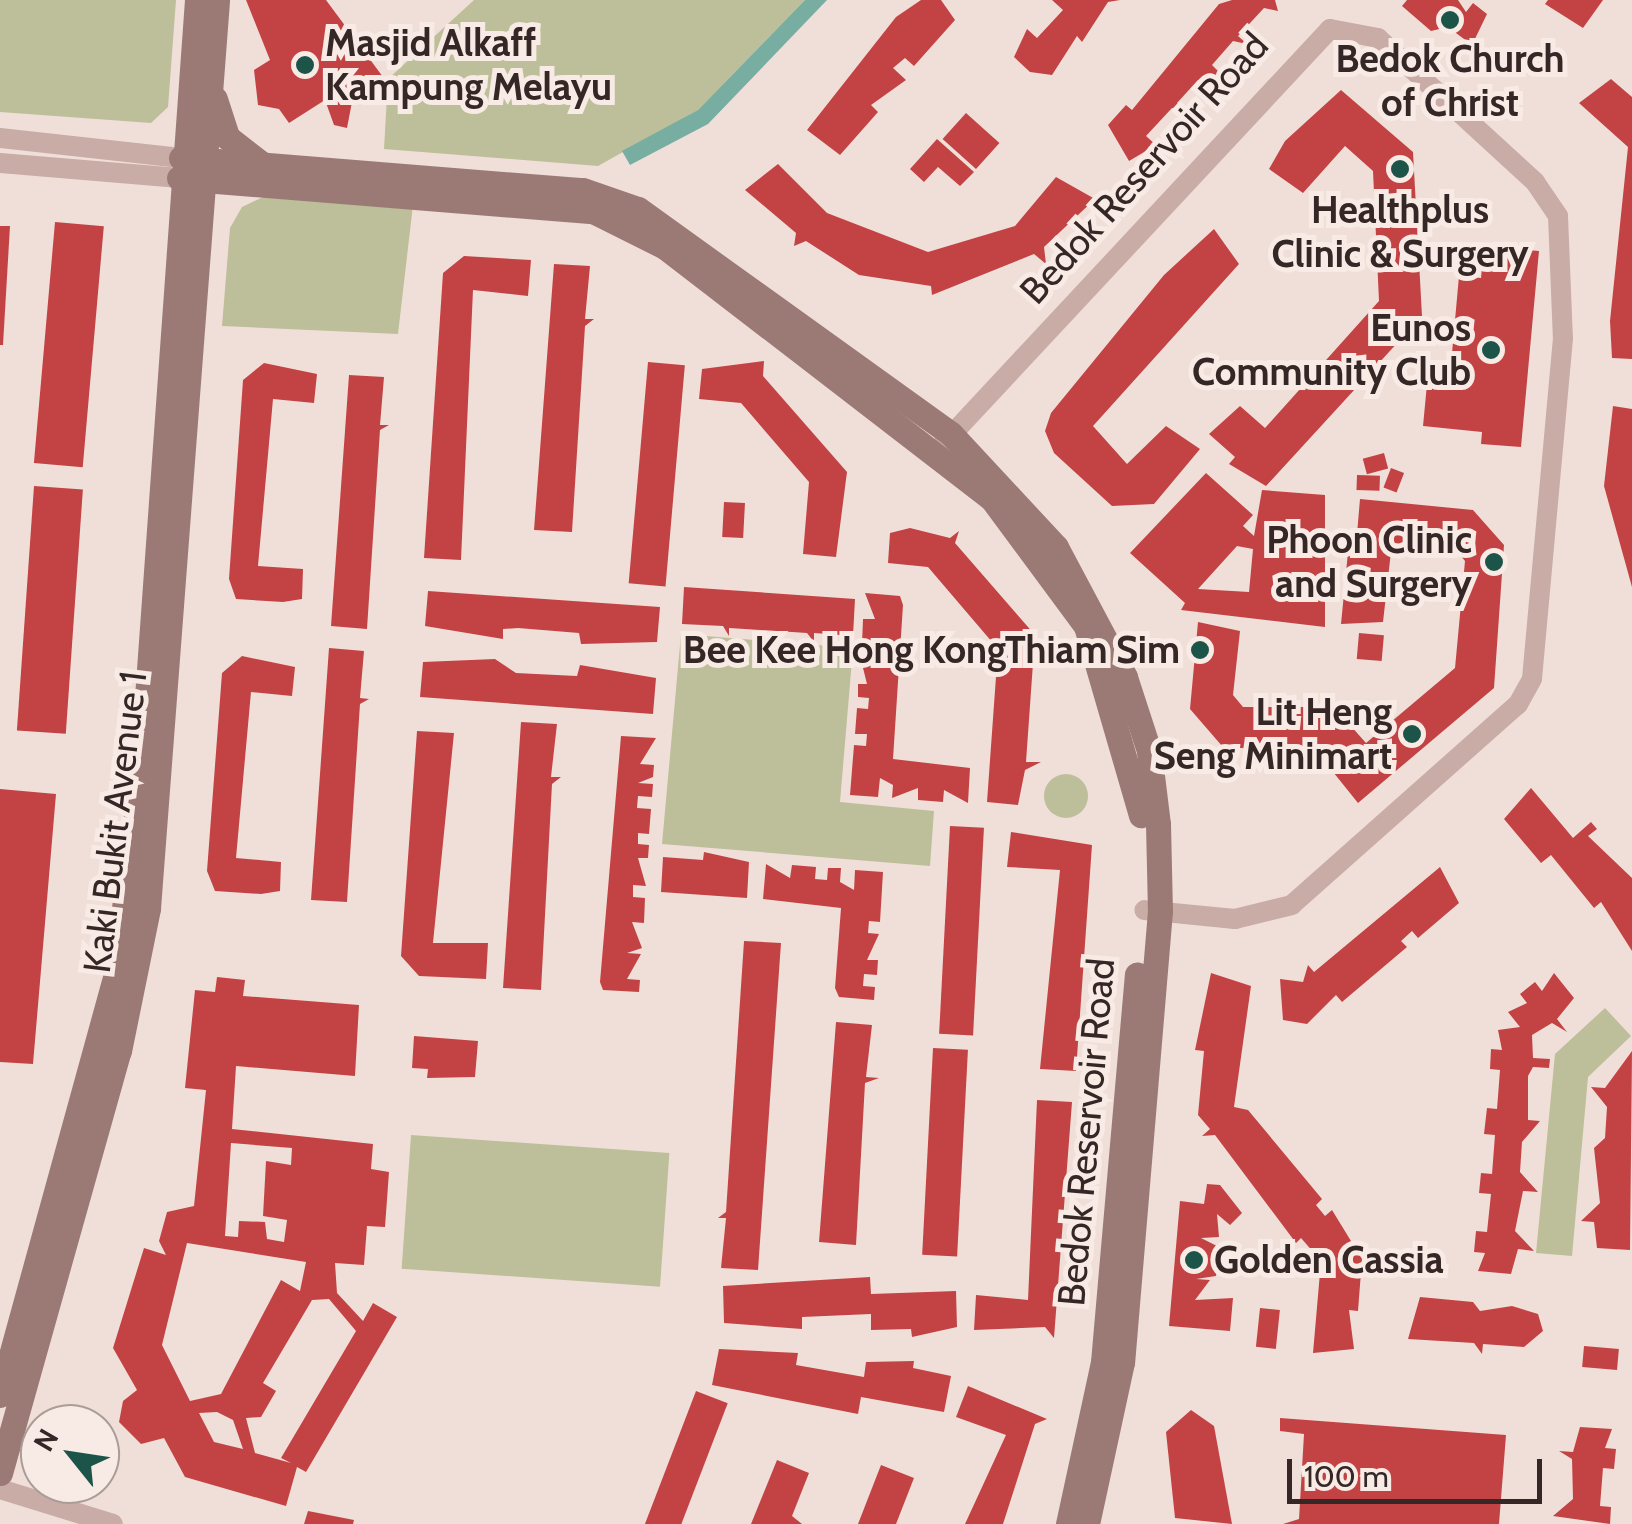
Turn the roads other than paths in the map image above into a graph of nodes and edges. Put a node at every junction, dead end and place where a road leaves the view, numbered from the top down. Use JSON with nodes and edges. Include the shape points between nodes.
{"nodes":[{"id":1,"x":197,"y":0,"type":"edge"},
{"id":2,"x":218,"y":0,"type":"edge"},
{"id":3,"x":210,"y":74,"type":"junction"},
{"id":4,"x":0,"y":138,"type":"edge"},
{"id":5,"x":0,"y":163,"type":"edge"},
{"id":6,"x":267,"y":168,"type":"junction"},
{"id":7,"x":191,"y":170,"type":"junction"},
{"id":8,"x":944,"y":442,"type":"junction"},
{"id":9,"x":1152,"y":910,"type":"junction"},
{"id":10,"x":1113,"y":1362,"type":"junction"},
{"id":11,"x":0,"y":1395,"type":"edge"},
{"id":12,"x":0,"y":1474,"type":"edge"},
{"id":13,"x":0,"y":1489,"type":"edge"},
{"id":14,"x":113,"y":1524,"type":"edge"},
{"id":15,"x":1068,"y":1524,"type":"edge"},
{"id":16,"x":1087,"y":1524,"type":"edge"}],
"edges":[{"from":1,"to":7,"type":"main road"},
{"from":2,"to":3,"type":"main road"},
{"from":3,"to":6,"type":"main road","via":[[227,137]]},
{"from":3,"to":7,"type":"main road"},
{"from":4,"to":7,"type":"street"},
{"from":5,"to":7,"type":"street"},
{"from":6,"to":7,"type":"main road","name":"Bedok Reservoir Road"},
{"from":6,"to":8,"type":"main road","name":"Bedok Reservoir Road","via":[[612,198],[661,222]]},
{"from":7,"to":8,"type":"main road","name":"Bedok Reservoir Road","via":[[616,218]]},
{"from":7,"to":11,"type":"main road","name":"Kaki Bukit Avenue 1","via":[[116,978]]},
{"from":7,"to":12,"type":"main road","name":"Kaki Bukit Avenue 1","via":[[178,590],[138,970]]},
{"from":8,"to":9,"type":"main road","name":"Bedok Reservoir Road","via":[[1056,547],[1100,618],[1149,751]]},
{"from":8,"to":9,"type":"street","name":"Bedok Reservoir Road","via":[[1330,29],[1378,38],[1535,182],[1558,216],[1564,338],[1532,679],[1518,704],[1292,905],[1234,919]]},
{"from":9,"to":10,"type":"main road","name":"Bedok Reservoir Road"},
{"from":10,"to":15,"type":"main road","name":"Bedok Reservoir Road"},
{"from":10,"to":16,"type":"main road","name":"Bedok Reservoir Road"},
{"from":13,"to":14,"type":"street"}]}
